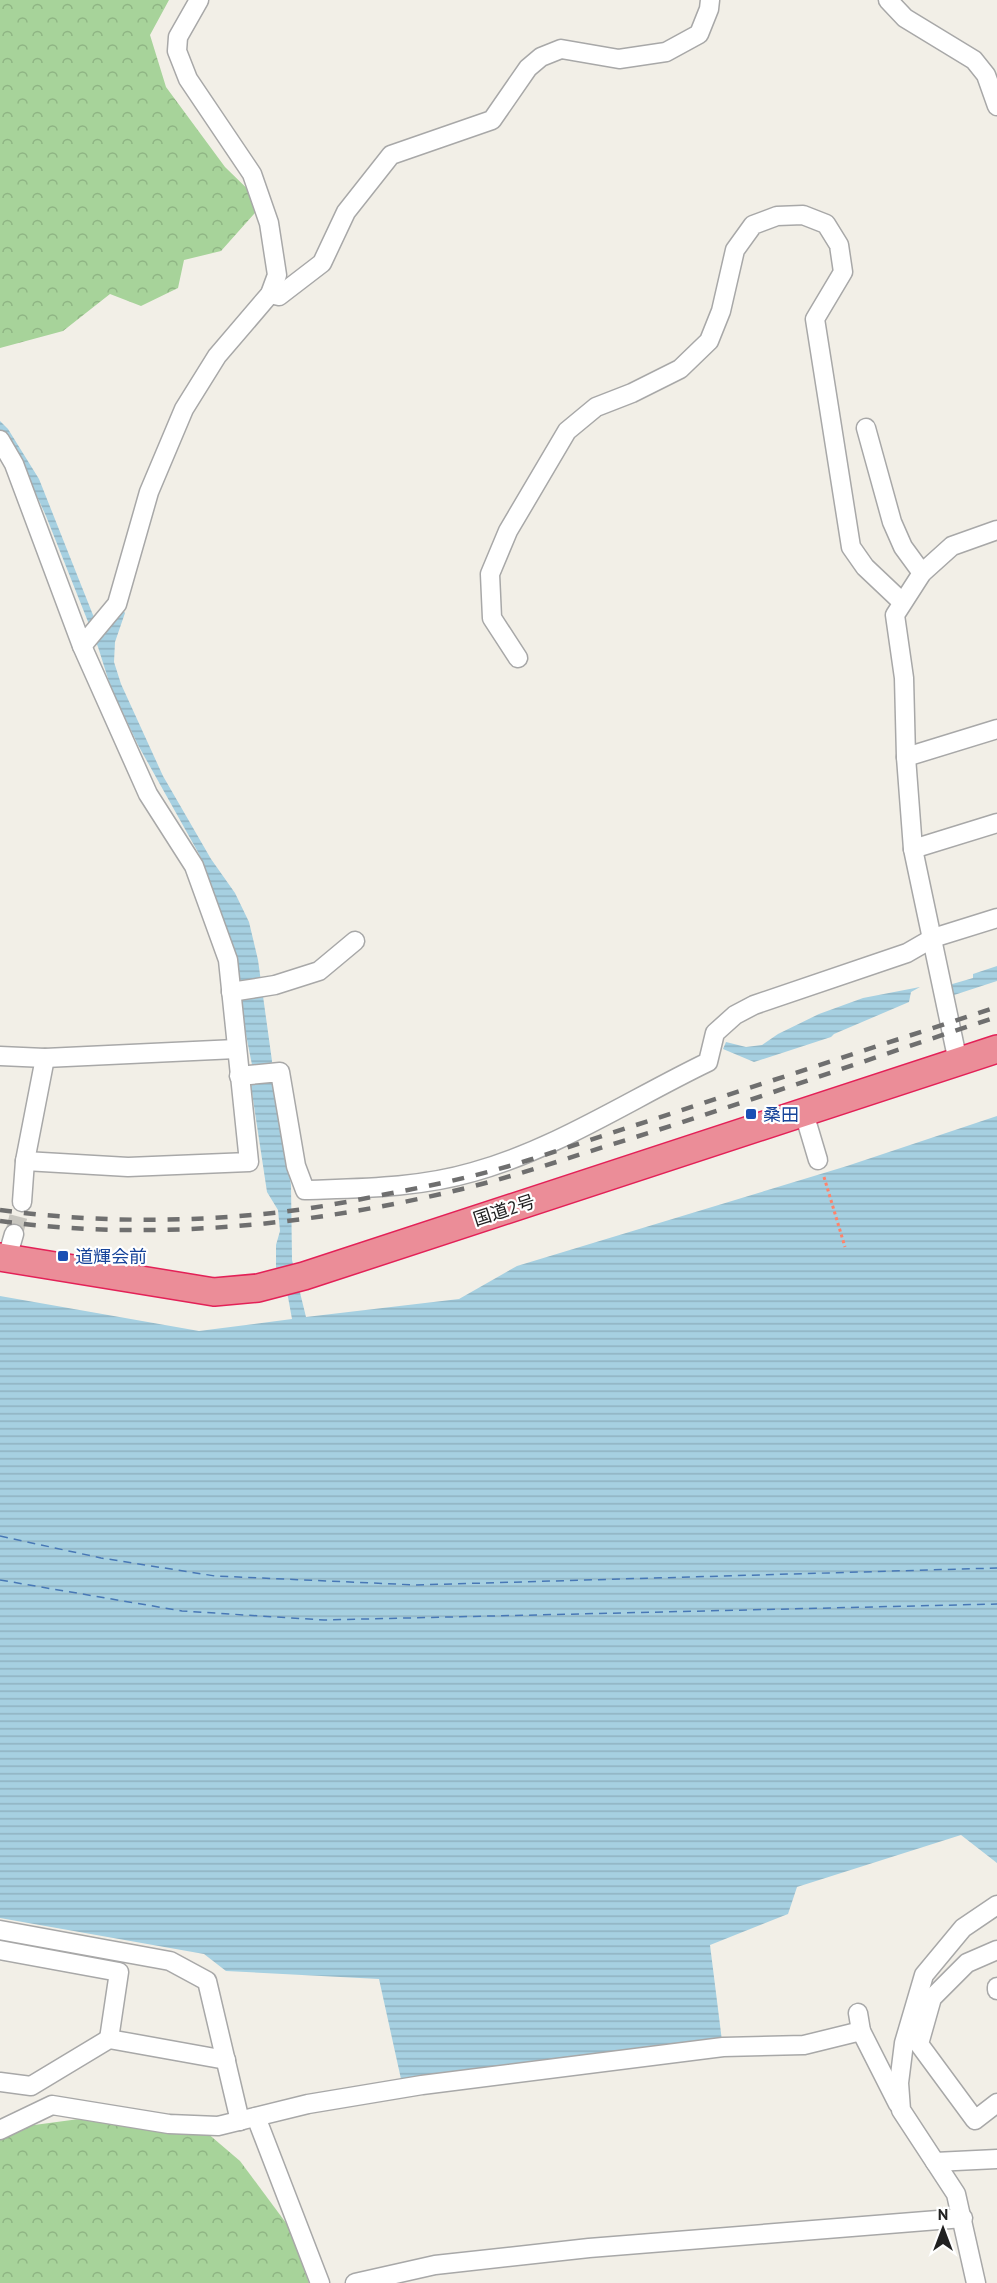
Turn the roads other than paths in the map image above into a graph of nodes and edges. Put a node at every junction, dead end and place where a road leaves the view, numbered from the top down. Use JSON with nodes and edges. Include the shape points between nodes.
{"nodes":[{"id":1,"x":199,"y":0,"type":"edge"},
{"id":2,"x":710,"y":0,"type":"edge"},
{"id":3,"x":888,"y":0,"type":"edge"},
{"id":4,"x":997,"y":106,"type":"edge"},
{"id":5,"x":270,"y":294,"type":"junction"},
{"id":6,"x":866,"y":428,"type":"dead end"},
{"id":7,"x":0,"y":440,"type":"edge"},
{"id":8,"x":997,"y":530,"type":"edge"},
{"id":9,"x":922,"y":573,"type":"junction"},
{"id":10,"x":902,"y":602,"type":"junction"},
{"id":11,"x":91,"y":636,"type":"junction"},
{"id":12,"x":518,"y":658,"type":"dead end"},
{"id":13,"x":997,"y":729,"type":"edge"},
{"id":14,"x":906,"y":757,"type":"junction"},
{"id":15,"x":997,"y":823,"type":"edge"},
{"id":16,"x":913,"y":849,"type":"junction"},
{"id":17,"x":997,"y":918,"type":"edge"},
{"id":18,"x":933,"y":938,"type":"junction"},
{"id":19,"x":355,"y":941,"type":"dead end"},
{"id":20,"x":231,"y":992,"type":"junction"},
{"id":21,"x":236,"y":1049,"type":"junction"},
{"id":22,"x":997,"y":1049,"type":"edge"},
{"id":23,"x":0,"y":1056,"type":"edge"},
{"id":24,"x":45,"y":1059,"type":"junction"},
{"id":25,"x":958,"y":1062,"type":"junction"},
{"id":26,"x":239,"y":1076,"type":"junction"},
{"id":27,"x":804,"y":1113,"type":"junction"},
{"id":28,"x":818,"y":1160,"type":"road end"},
{"id":29,"x":25,"y":1161,"type":"junction"},
{"id":30,"x":22,"y":1202,"type":"tunnel mouth"},
{"id":31,"x":7,"y":1250,"type":"edge"},
{"id":32,"x":997,"y":1905,"type":"edge"},
{"id":33,"x":0,"y":1930,"type":"edge"},
{"id":34,"x":0,"y":1950,"type":"edge"},
{"id":35,"x":997,"y":1950,"type":"edge"},
{"id":36,"x":109,"y":2039,"type":"junction"},
{"id":37,"x":226,"y":2060,"type":"junction"},
{"id":38,"x":0,"y":2082,"type":"edge"},
{"id":39,"x":997,"y":2103,"type":"edge"},
{"id":40,"x":901,"y":2110,"type":"junction"},
{"id":41,"x":248,"y":2119,"type":"junction"},
{"id":42,"x":0,"y":2130,"type":"edge"},
{"id":43,"x":997,"y":2159,"type":"edge"},
{"id":44,"x":935,"y":2162,"type":"junction"},
{"id":45,"x":963,"y":2218,"type":"junction"},
{"id":46,"x":320,"y":2283,"type":"edge"},
{"id":47,"x":355,"y":2283,"type":"edge"},
{"id":48,"x":976,"y":2283,"type":"edge"}],
"edges":[{"from":1,"to":5,"type":"street","via":[[178,37],[177,51],[188,79],[252,174],[271,233],[277,275]]},
{"from":2,"to":5,"type":"street","via":[[699,34],[666,52],[619,59],[561,49],[541,57],[528,68],[492,120],[392,155],[346,212],[322,263],[279,296]]},
{"from":3,"to":4,"type":"street","via":[[905,18],[974,60],[986,75]]},
{"from":5,"to":11,"type":"street","via":[[217,356],[184,409],[149,492],[117,604]]},
{"from":6,"to":9,"type":"street","via":[[892,522],[903,547]]},
{"from":7,"to":11,"type":"street"},
{"from":8,"to":9,"type":"street","via":[[952,546]]},
{"from":9,"to":10,"type":"street"},
{"from":10,"to":12,"type":"street","via":[[865,567],[851,547],[815,319],[843,272],[839,245],[826,224],[803,215],[777,216],[753,225],[735,250],[721,311],[709,341],[681,369],[596,407],[567,431],[508,531],[490,574],[492,618]]},
{"from":10,"to":14,"type":"street","via":[[895,615],[904,678]]},
{"from":11,"to":20,"type":"street","via":[[148,794],[194,866],[228,960]]},
{"from":13,"to":14,"type":"street"},
{"from":14,"to":16,"type":"street"},
{"from":15,"to":16,"type":"street"},
{"from":16,"to":18,"type":"street"},
{"from":17,"to":18,"type":"street"},
{"from":18,"to":25,"type":"street"},
{"from":18,"to":26,"type":"street","via":[[907,953],[744,1010],[715,1033],[708,1062],[545,1146],[461,1174],[402,1186],[305,1190],[296,1166],[280,1071]]},
{"from":19,"to":20,"type":"street","via":[[319,971],[275,985]]},
{"from":20,"to":21,"type":"street"},
{"from":21,"to":24,"type":"street"},
{"from":21,"to":26,"type":"street"},
{"from":22,"to":25,"type":"highway","name":"国道2号"},
{"from":23,"to":24,"type":"street"},
{"from":24,"to":29,"type":"street"},
{"from":25,"to":27,"type":"highway","name":"国道2号"},
{"from":26,"to":29,"type":"street","via":[[249,1161],[128,1167]]},
{"from":27,"to":28,"type":"street"},
{"from":27,"to":31,"type":"highway","name":"国道2号","via":[[258,1288],[214,1292]]},
{"from":29,"to":30,"type":"street"},
{"from":32,"to":40,"type":"street","via":[[963,1928],[924,1976],[904,2043],[899,2083]]},
{"from":33,"to":37,"type":"street","via":[[170,1962],[207,1981]]},
{"from":34,"to":36,"type":"street","via":[[119,1972]]},
{"from":35,"to":39,"type":"street","via":[[967,1963],[932,1998],[919,2044],[975,2120]]},
{"from":36,"to":37,"type":"street"},
{"from":36,"to":38,"type":"street","via":[[31,2086]]},
{"from":37,"to":41,"type":"street"},
{"from":40,"to":41,"type":"street","via":[[859,2022],[804,2044],[723,2047],[422,2085],[308,2104]]},
{"from":40,"to":44,"type":"street"},
{"from":41,"to":42,"type":"street","via":[[218,2126],[169,2124],[52,2105]]},
{"from":41,"to":46,"type":"street"},
{"from":43,"to":44,"type":"street"},
{"from":44,"to":45,"type":"street","via":[[956,2194]]},
{"from":45,"to":47,"type":"street","via":[[578,2249],[435,2265]]},
{"from":45,"to":48,"type":"street"}]}
